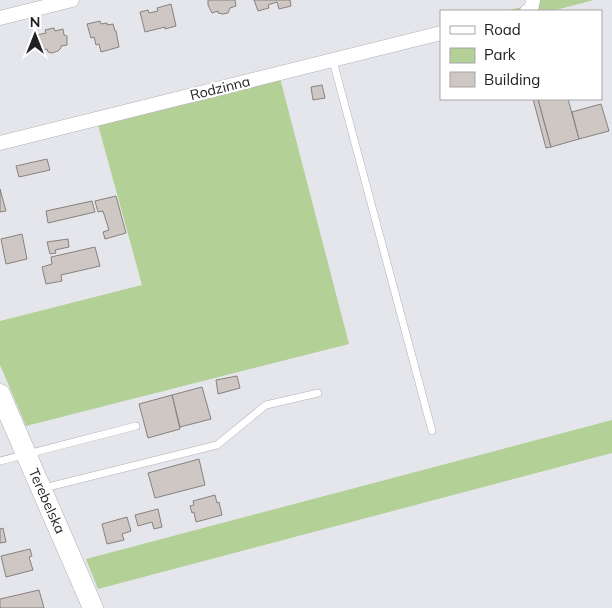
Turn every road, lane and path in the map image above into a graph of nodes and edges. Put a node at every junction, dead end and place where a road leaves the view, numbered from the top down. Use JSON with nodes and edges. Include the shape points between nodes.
{"nodes":[{"id":1,"x":72,"y":0,"type":"edge"},
{"id":2,"x":0,"y":18,"type":"edge"},
{"id":3,"x":440,"y":33,"type":"edge"},
{"id":4,"x":333,"y":61,"type":"junction"},
{"id":5,"x":0,"y":143,"type":"edge"},
{"id":6,"x":318,"y":394,"type":"dead end"},
{"id":7,"x":1,"y":401,"type":"edge"},
{"id":8,"x":136,"y":426,"type":"dead end"},
{"id":9,"x":432,"y":431,"type":"dead end"},
{"id":10,"x":26,"y":455,"type":"junction"},
{"id":11,"x":0,"y":461,"type":"edge"},
{"id":12,"x":41,"y":489,"type":"junction"},
{"id":13,"x":93,"y":608,"type":"edge"}],
"edges":[{"from":1,"to":2,"type":"street"},
{"from":3,"to":4,"type":"street","name":"Rodzinna"},
{"from":4,"to":5,"type":"street","name":"Rodzinna"},
{"from":4,"to":9,"type":"lane"},
{"from":6,"to":12,"type":"lane","via":[[266,405],[217,445]]},
{"from":7,"to":10,"type":"street","name":"Terebelska"},
{"from":8,"to":10,"type":"lane"},
{"from":10,"to":11,"type":"lane"},
{"from":10,"to":12,"type":"street","name":"Terebelska"},
{"from":12,"to":13,"type":"street","name":"Terebelska"}]}
